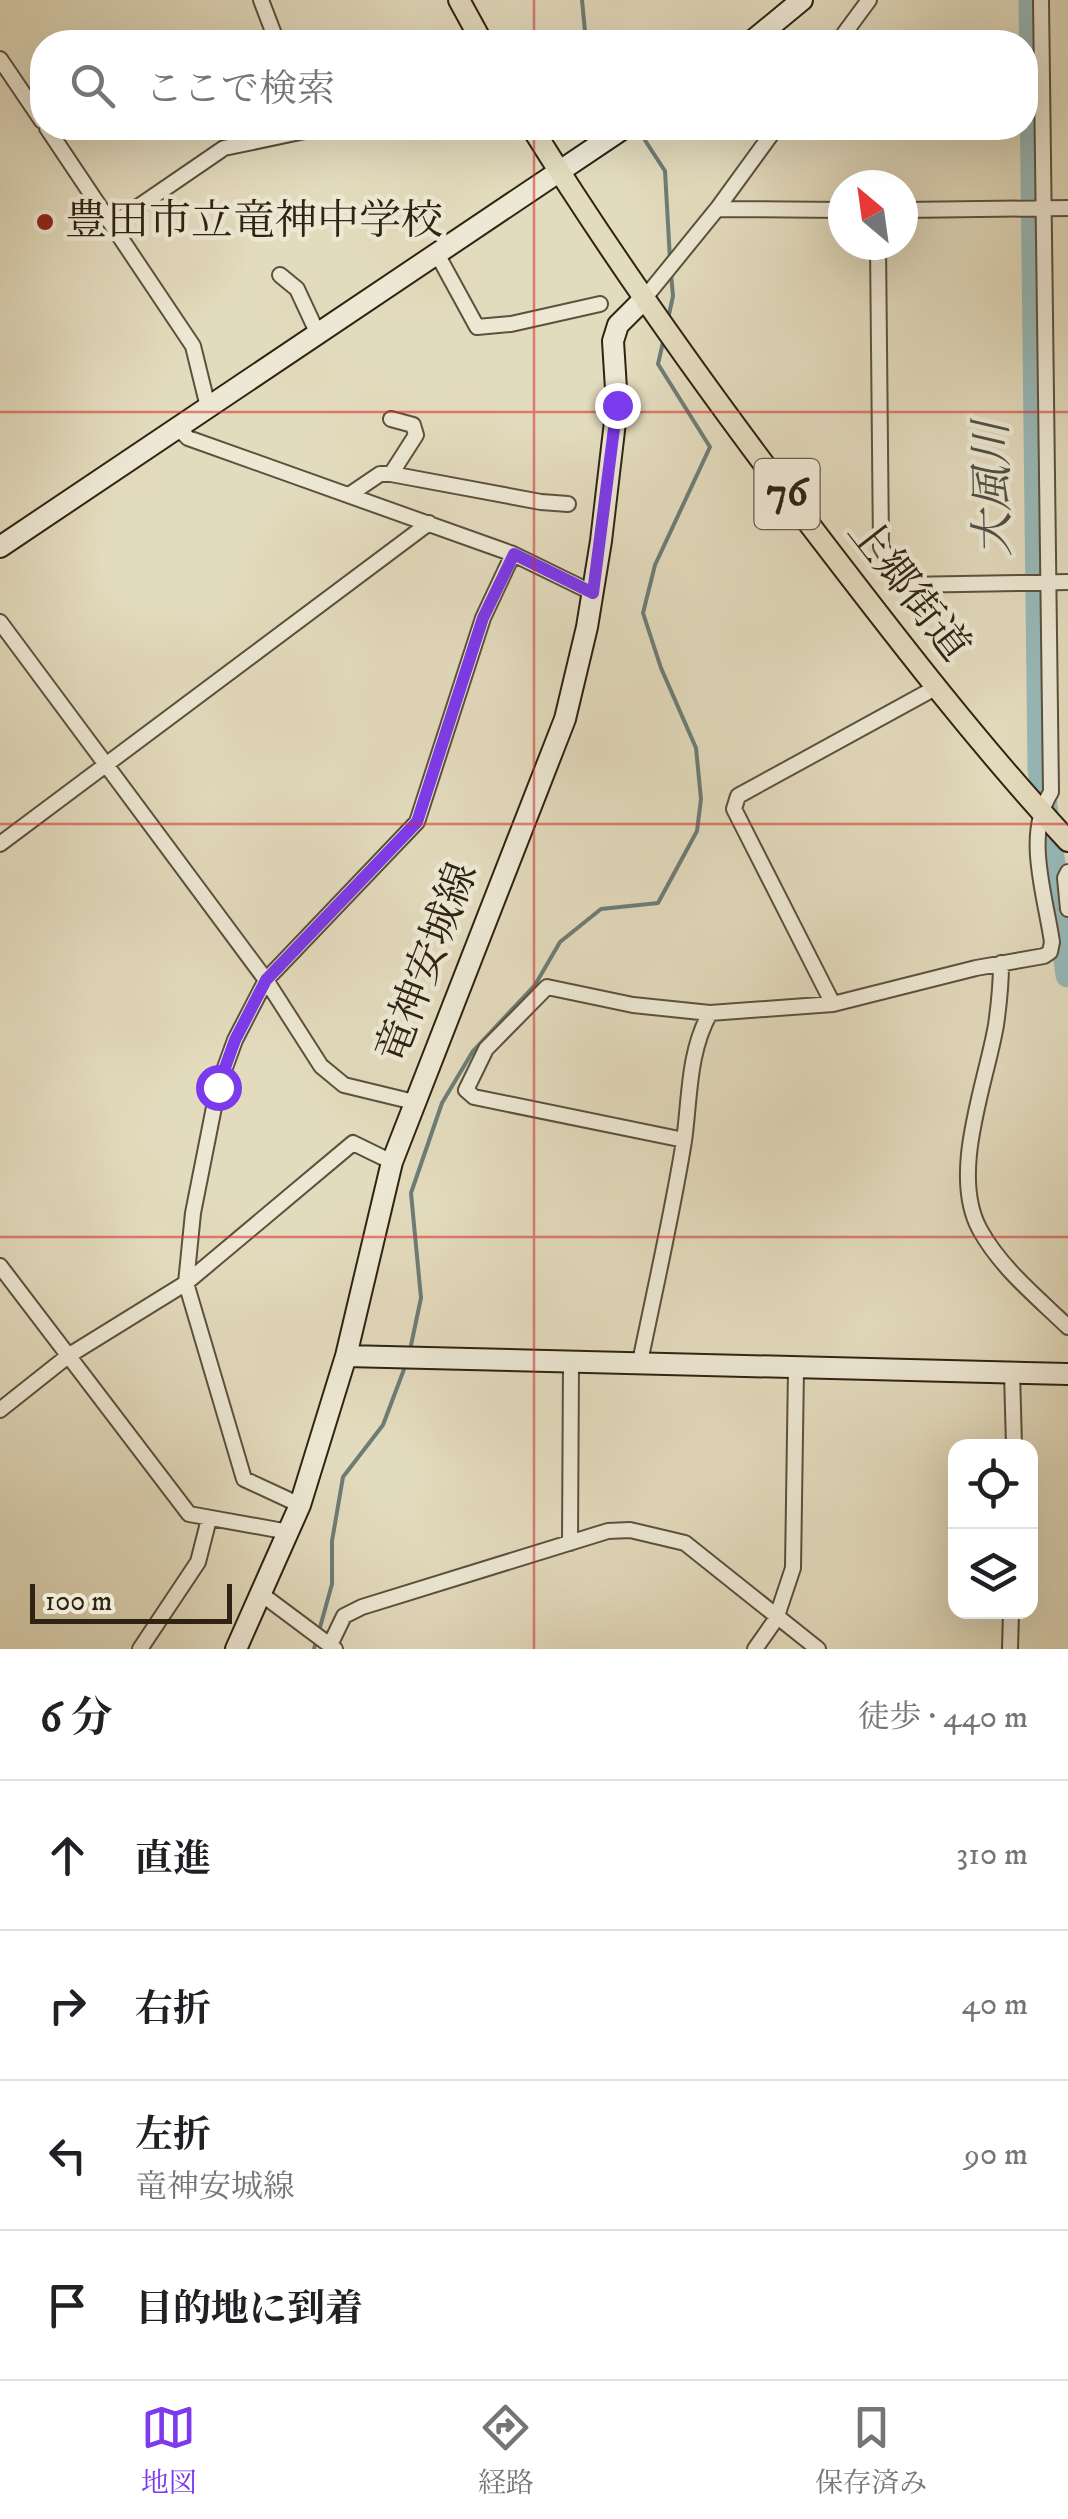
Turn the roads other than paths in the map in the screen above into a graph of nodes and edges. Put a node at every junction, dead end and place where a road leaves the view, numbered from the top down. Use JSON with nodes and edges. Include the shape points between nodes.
{"nodes":[{"id":1,"x":261,"y":0,"type":"edge"},
{"id":2,"x":459,"y":0,"type":"edge"},
{"id":3,"x":802,"y":0,"type":"edge"},
{"id":4,"x":869,"y":0,"type":"edge"},
{"id":5,"x":1041,"y":0,"type":"edge"},
{"id":6,"x":272,"y":30,"type":"edge"},
{"id":7,"x":475,"y":30,"type":"edge"},
{"id":8,"x":766,"y":30,"type":"edge"},
{"id":9,"x":847,"y":30,"type":"edge"},
{"id":10,"x":0,"y":58,"type":"edge"},
{"id":11,"x":30,"y":103,"type":"edge"},
{"id":12,"x":55,"y":140,"type":"edge"},
{"id":13,"x":259,"y":140,"type":"edge"},
{"id":14,"x":539,"y":140,"type":"edge"},
{"id":15,"x":605,"y":140,"type":"edge"},
{"id":16,"x":767,"y":140,"type":"edge"},
{"id":17,"x":558,"y":170,"type":"junction"},
{"id":18,"x":1044,"y":208,"type":"junction"},
{"id":19,"x":1068,"y":208,"type":"edge"},
{"id":20,"x":716,"y":209,"type":"junction"},
{"id":21,"x":828,"y":210,"type":"edge"},
{"id":22,"x":918,"y":210,"type":"edge"},
{"id":23,"x":113,"y":224,"type":"junction"},
{"id":24,"x":436,"y":252,"type":"junction"},
{"id":25,"x":878,"y":260,"type":"edge"},
{"id":26,"x":280,"y":275,"type":"dead end"},
{"id":27,"x":643,"y":300,"type":"junction"},
{"id":28,"x":600,"y":304,"type":"dead end"},
{"id":29,"x":316,"y":332,"type":"junction"},
{"id":30,"x":208,"y":407,"type":"junction"},
{"id":31,"x":391,"y":419,"type":"dead end"},
{"id":32,"x":177,"y":428,"type":"junction"},
{"id":33,"x":391,"y":474,"type":"junction"},
{"id":34,"x":350,"y":495,"type":"junction"},
{"id":35,"x":568,"y":504,"type":"dead end"},
{"id":36,"x":429,"y":523,"type":"junction"},
{"id":37,"x":0,"y":547,"type":"edge"},
{"id":38,"x":514,"y":554,"type":"junction"},
{"id":39,"x":1047,"y":582,"type":"junction"},
{"id":40,"x":1068,"y":582,"type":"edge"},
{"id":41,"x":593,"y":593,"type":"junction"},
{"id":42,"x":0,"y":622,"type":"edge"},
{"id":43,"x":935,"y":688,"type":"junction"},
{"id":44,"x":104,"y":765,"type":"junction"},
{"id":45,"x":1040,"y":810,"type":"junction"},
{"id":46,"x":1068,"y":840,"type":"edge"},
{"id":47,"x":0,"y":844,"type":"edge"},
{"id":48,"x":1068,"y":872,"type":"edge"},
{"id":49,"x":1068,"y":909,"type":"edge"},
{"id":50,"x":1001,"y":963,"type":"junction"},
{"id":51,"x":266,"y":980,"type":"junction"},
{"id":52,"x":833,"y":1004,"type":"junction"},
{"id":53,"x":710,"y":1013,"type":"junction"},
{"id":54,"x":414,"y":1102,"type":"junction"},
{"id":55,"x":684,"y":1140,"type":"junction"},
{"id":56,"x":392,"y":1162,"type":"junction"},
{"id":57,"x":0,"y":1266,"type":"edge"},
{"id":58,"x":186,"y":1284,"type":"junction"},
{"id":59,"x":1068,"y":1327,"type":"edge"},
{"id":60,"x":68,"y":1356,"type":"junction"},
{"id":61,"x":346,"y":1356,"type":"junction"},
{"id":62,"x":640,"y":1362,"type":"junction"},
{"id":63,"x":571,"y":1363,"type":"junction"},
{"id":64,"x":796,"y":1369,"type":"junction"},
{"id":65,"x":1012,"y":1372,"type":"junction"},
{"id":66,"x":1068,"y":1374,"type":"edge"},
{"id":67,"x":0,"y":1410,"type":"edge"},
{"id":68,"x":1014,"y":1439,"type":"edge"},
{"id":69,"x":300,"y":1505,"type":"junction"},
{"id":70,"x":209,"y":1519,"type":"junction"},
{"id":71,"x":289,"y":1532,"type":"junction"},
{"id":72,"x":570,"y":1543,"type":"junction"},
{"id":73,"x":260,"y":1593,"type":"junction"},
{"id":74,"x":776,"y":1619,"type":"junction"},
{"id":75,"x":1011,"y":1619,"type":"edge"},
{"id":76,"x":332,"y":1647,"type":"edge"},
{"id":77,"x":140,"y":1649,"type":"edge"},
{"id":78,"x":236,"y":1649,"type":"edge"},
{"id":79,"x":755,"y":1649,"type":"edge"},
{"id":80,"x":818,"y":1649,"type":"edge"},
{"id":81,"x":1010,"y":1649,"type":"edge"}],
"edges":[{"from":1,"to":6,"type":"street"},
{"from":2,"to":7,"type":"main road"},
{"from":3,"to":8,"type":"street"},
{"from":4,"to":9,"type":"street"},
{"from":5,"to":18,"type":"street"},
{"from":10,"to":11,"type":"street"},
{"from":12,"to":23,"type":"street"},
{"from":13,"to":23,"type":"street","via":[[224,148]]},
{"from":14,"to":17,"type":"main road","name":"上郷街道","number":"76"},
{"from":15,"to":17,"type":"street"},
{"from":16,"to":20,"type":"street"},
{"from":17,"to":24,"type":"street"},
{"from":17,"to":27,"type":"main road","name":"上郷街道","number":"76"},
{"from":18,"to":19,"type":"street"},
{"from":18,"to":22,"type":"street"},
{"from":18,"to":39,"type":"street"},
{"from":20,"to":21,"type":"street"},
{"from":20,"to":27,"type":"street"},
{"from":23,"to":30,"type":"street","via":[[192,346]]},
{"from":24,"to":28,"type":"street","via":[[477,327]]},
{"from":24,"to":29,"type":"street"},
{"from":25,"to":39,"type":"street","via":[[881,547],[904,585]]},
{"from":26,"to":29,"type":"street","via":[[297,289]]},
{"from":27,"to":41,"type":"street","name":"竜神安城線","via":[[618,325],[613,341],[617,405]]},
{"from":27,"to":43,"type":"main road","name":"上郷街道","number":"76"},
{"from":29,"to":30,"type":"street"},
{"from":30,"to":32,"type":"street"},
{"from":31,"to":33,"type":"street","via":[[413,425],[416,435]]},
{"from":32,"to":34,"type":"street","via":[[188,438]]},
{"from":32,"to":37,"type":"street"},
{"from":33,"to":34,"type":"street","via":[[380,474]]},
{"from":33,"to":35,"type":"street"},
{"from":34,"to":36,"type":"street"},
{"from":36,"to":38,"type":"street"},
{"from":36,"to":44,"type":"street"},
{"from":38,"to":41,"type":"street"},
{"from":38,"to":51,"type":"street","via":[[483,618],[417,822]]},
{"from":39,"to":40,"type":"street"},
{"from":39,"to":45,"type":"street","via":[[1051,792]]},
{"from":41,"to":54,"type":"street","name":"竜神安城線","via":[[564,718]]},
{"from":42,"to":44,"type":"street"},
{"from":43,"to":45,"type":"main road","name":"上郷街道","number":"76"},
{"from":43,"to":52,"type":"street","via":[[738,796],[734,809]]},
{"from":44,"to":47,"type":"street"},
{"from":44,"to":51,"type":"street"},
{"from":45,"to":46,"type":"main road","name":"上郷街道","number":"76"},
{"from":45,"to":50,"type":"street","via":[[1036,836],[1050,952]]},
{"from":48,"to":49,"type":"street"},
{"from":50,"to":52,"type":"street"},
{"from":50,"to":59,"type":"street","via":[[996,1023],[967,1163],[970,1197],[978,1226],[1000,1259]]},
{"from":51,"to":54,"type":"street","via":[[321,1066],[344,1085]]},
{"from":51,"to":58,"type":"street","via":[[218,1087]]},
{"from":52,"to":53,"type":"street"},
{"from":53,"to":55,"type":"street","via":[[690,1076]]},
{"from":53,"to":55,"type":"street","via":[[542,988],[486,1049],[466,1090],[474,1097]]},
{"from":54,"to":56,"type":"street","name":"竜神安城線"},
{"from":55,"to":62,"type":"street"},
{"from":56,"to":58,"type":"street","via":[[352,1143]]},
{"from":56,"to":61,"type":"street","name":"竜神安城線"},
{"from":57,"to":60,"type":"street"},
{"from":58,"to":60,"type":"street"},
{"from":58,"to":69,"type":"street","via":[[244,1479]]},
{"from":60,"to":67,"type":"street"},
{"from":60,"to":70,"type":"street","via":[[189,1514]]},
{"from":61,"to":63,"type":"street"},
{"from":61,"to":69,"type":"street","name":"竜神安城線"},
{"from":62,"to":63,"type":"street"},
{"from":62,"to":64,"type":"street"},
{"from":63,"to":72,"type":"street"},
{"from":64,"to":65,"type":"street"},
{"from":64,"to":74,"type":"street","via":[[793,1568]]},
{"from":65,"to":66,"type":"street"},
{"from":65,"to":68,"type":"street"},
{"from":69,"to":71,"type":"street","name":"竜神安城線"},
{"from":70,"to":71,"type":"street"},
{"from":70,"to":77,"type":"street","via":[[198,1562]]},
{"from":71,"to":73,"type":"street","name":"竜神安城線"},
{"from":72,"to":74,"type":"street","via":[[617,1529],[685,1543]]},
{"from":72,"to":76,"type":"street","via":[[362,1608],[344,1616]]},
{"from":73,"to":76,"type":"street"},
{"from":73,"to":78,"type":"street","name":"竜神安城線"},
{"from":74,"to":79,"type":"street"},
{"from":74,"to":80,"type":"street"},
{"from":75,"to":81,"type":"street"}]}
